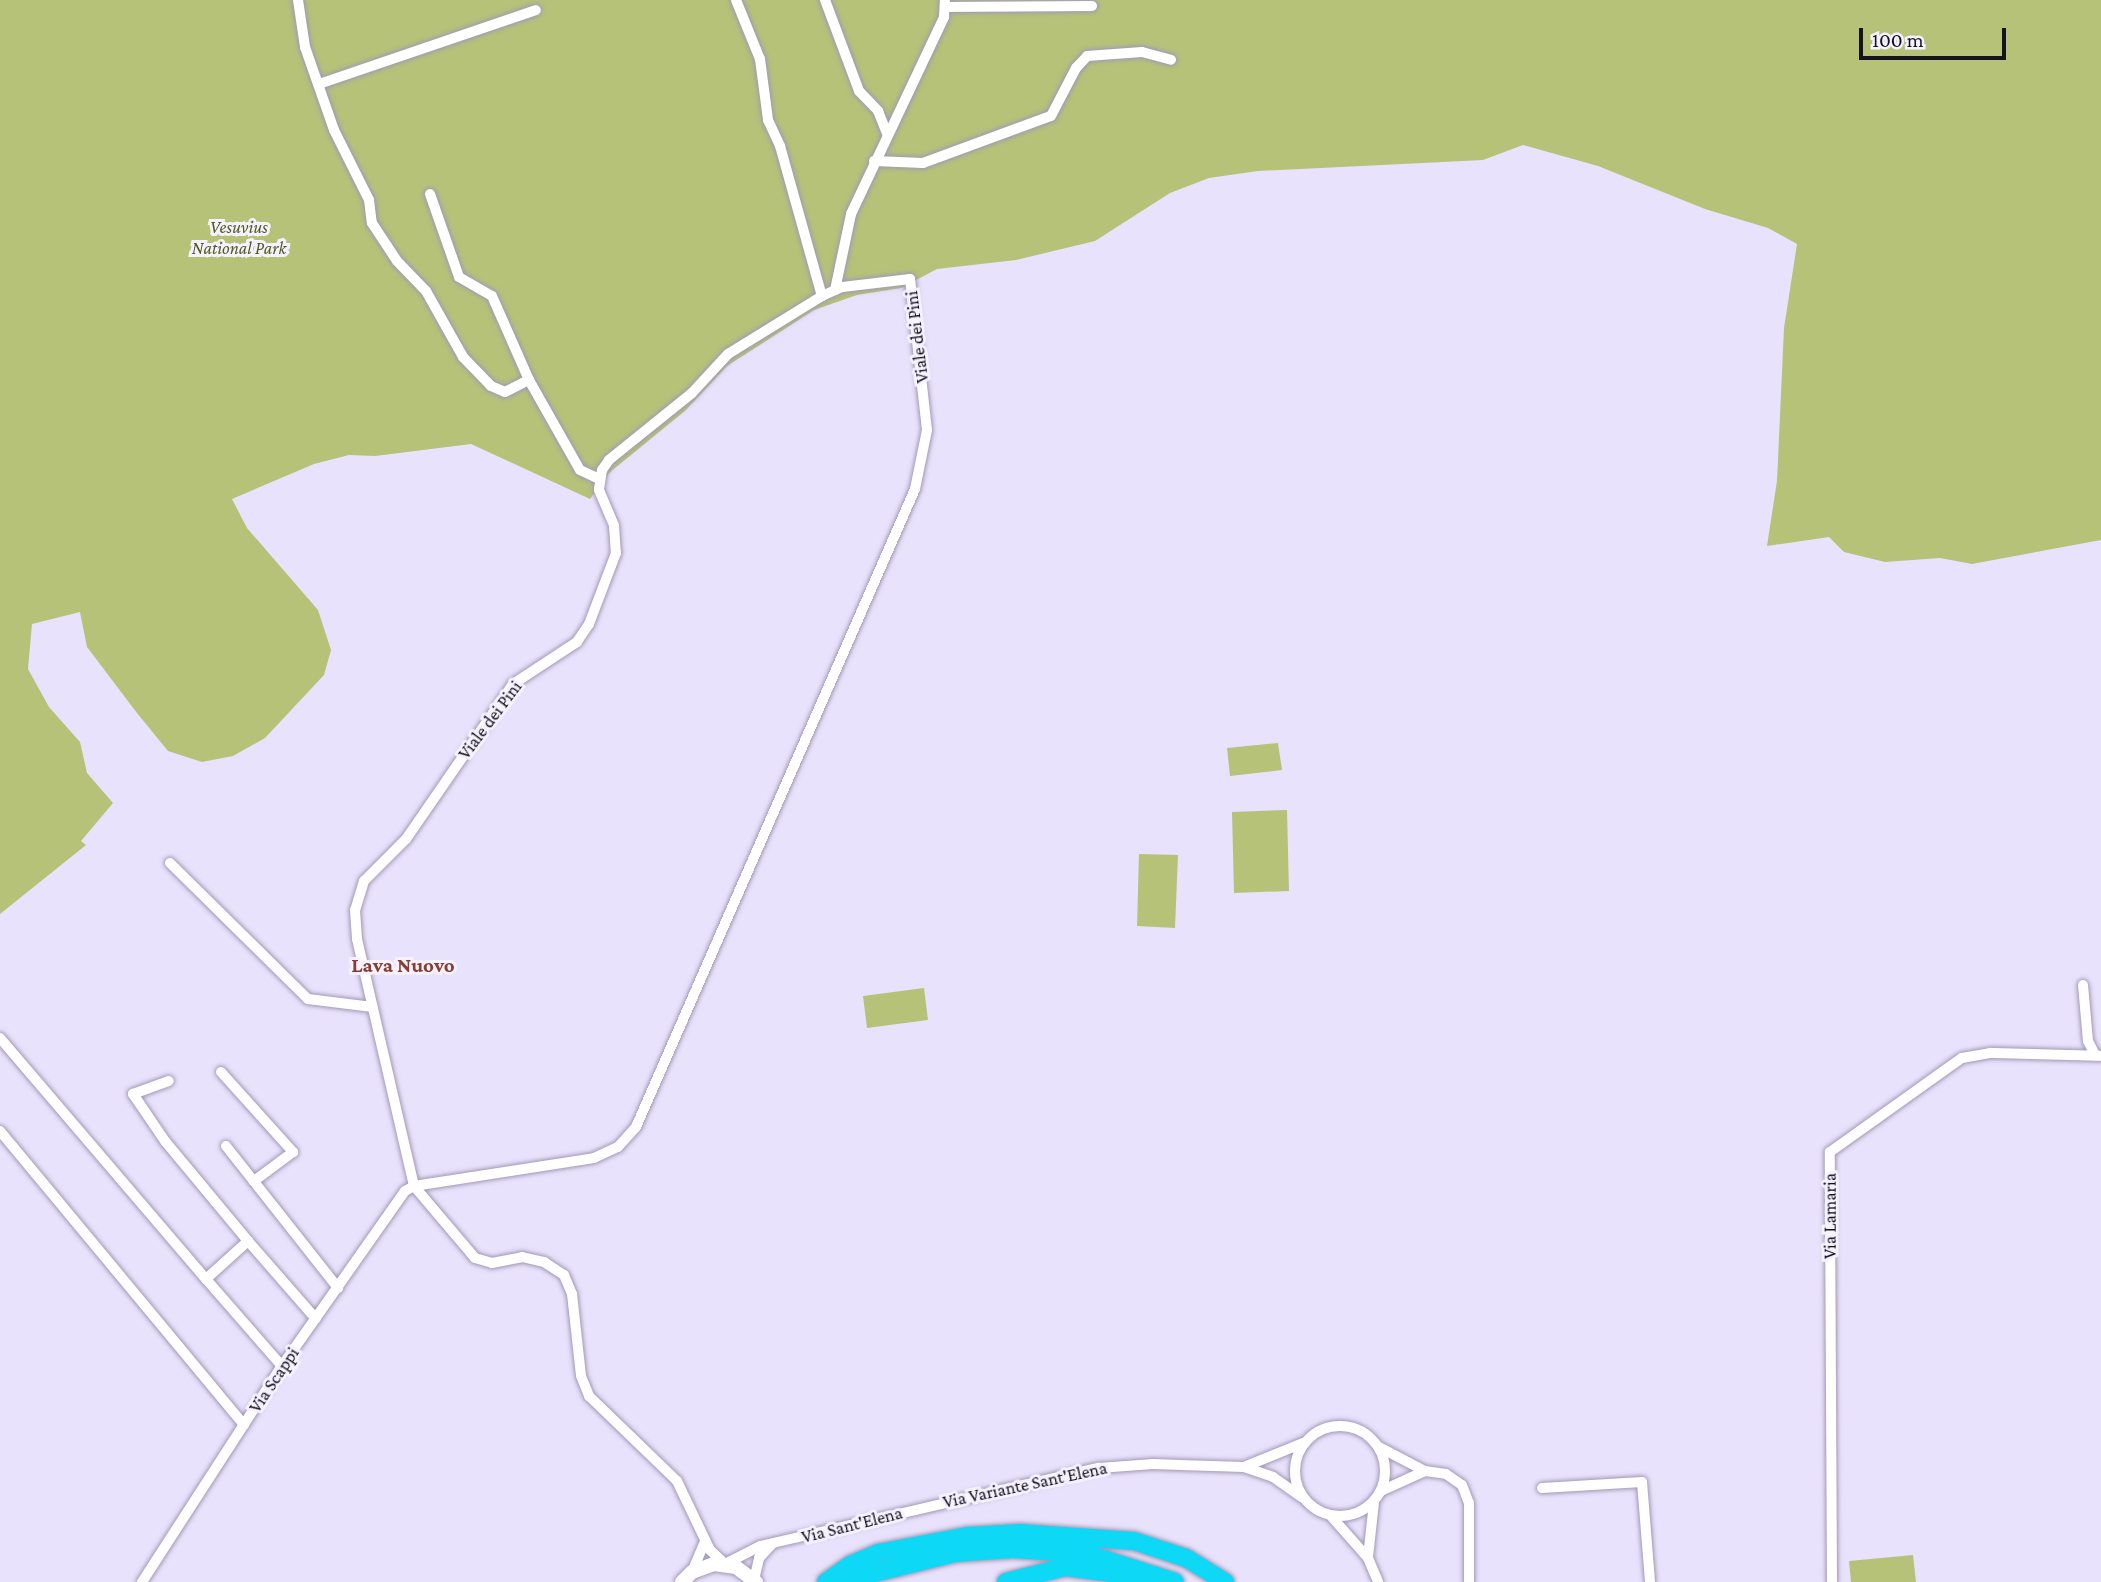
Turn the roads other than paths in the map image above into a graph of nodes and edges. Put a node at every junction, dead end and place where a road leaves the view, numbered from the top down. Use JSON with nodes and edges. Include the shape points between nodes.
{"nodes":[{"id":1,"x":298,"y":0,"type":"edge"},
{"id":2,"x":736,"y":0,"type":"edge"},
{"id":3,"x":825,"y":0,"type":"edge"},
{"id":4,"x":945,"y":2,"type":"edge"},
{"id":5,"x":1092,"y":6,"type":"dead end"},
{"id":6,"x":536,"y":10,"type":"dead end"},
{"id":7,"x":1171,"y":60,"type":"dead end"},
{"id":8,"x":319,"y":84,"type":"junction"},
{"id":9,"x":887,"y":133,"type":"junction"},
{"id":10,"x":874,"y":161,"type":"junction"},
{"id":11,"x":430,"y":194,"type":"dead end"},
{"id":12,"x":835,"y":290,"type":"junction"},
{"id":13,"x":822,"y":296,"type":"junction"},
{"id":14,"x":529,"y":380,"type":"junction"},
{"id":15,"x":599,"y":479,"type":"junction"},
{"id":16,"x":170,"y":863,"type":"dead end"},
{"id":17,"x":2083,"y":985,"type":"dead end"},
{"id":18,"x":373,"y":1007,"type":"junction"},
{"id":19,"x":0,"y":1038,"type":"edge"},
{"id":20,"x":2098,"y":1055,"type":"edge"},
{"id":21,"x":221,"y":1072,"type":"dead end"},
{"id":22,"x":169,"y":1081,"type":"dead end"},
{"id":23,"x":0,"y":1131,"type":"edge"},
{"id":24,"x":226,"y":1146,"type":"dead end"},
{"id":25,"x":254,"y":1181,"type":"junction"},
{"id":26,"x":414,"y":1186,"type":"junction"},
{"id":27,"x":248,"y":1241,"type":"junction"},
{"id":28,"x":206,"y":1279,"type":"junction"},
{"id":29,"x":338,"y":1288,"type":"junction"},
{"id":30,"x":316,"y":1319,"type":"junction"},
{"id":31,"x":282,"y":1366,"type":"junction"},
{"id":32,"x":244,"y":1425,"type":"junction"},
{"id":33,"x":1306,"y":1441,"type":"junction"},
{"id":34,"x":1378,"y":1446,"type":"junction"},
{"id":35,"x":1244,"y":1467,"type":"junction"},
{"id":36,"x":1425,"y":1471,"type":"junction"},
{"id":37,"x":1542,"y":1488,"type":"dead end"},
{"id":38,"x":1381,"y":1491,"type":"junction"},
{"id":39,"x":1302,"y":1497,"type":"junction"},
{"id":40,"x":1375,"y":1501,"type":"junction"},
{"id":41,"x":932,"y":1506,"type":"joint"},
{"id":42,"x":1331,"y":1516,"type":"junction"},
{"id":43,"x":705,"y":1540,"type":"junction"},
{"id":44,"x":772,"y":1544,"type":"junction"},
{"id":45,"x":1368,"y":1558,"type":"junction"},
{"id":46,"x":725,"y":1564,"type":"junction"},
{"id":47,"x":687,"y":1577,"type":"edge"},
{"id":48,"x":755,"y":1581,"type":"edge"},
{"id":49,"x":1019,"y":1581,"type":"edge"},
{"id":50,"x":142,"y":1582,"type":"edge"},
{"id":51,"x":826,"y":1582,"type":"edge"},
{"id":52,"x":838,"y":1582,"type":"edge"},
{"id":53,"x":1141,"y":1582,"type":"edge"},
{"id":54,"x":1175,"y":1582,"type":"edge"},
{"id":55,"x":1225,"y":1582,"type":"edge"},
{"id":56,"x":1378,"y":1582,"type":"edge"},
{"id":57,"x":1469,"y":1582,"type":"edge"},
{"id":58,"x":1650,"y":1582,"type":"edge"},
{"id":59,"x":1832,"y":1582,"type":"edge"}],
"edges":[{"from":1,"to":8,"type":"street","via":[[305,47]]},
{"from":2,"to":13,"type":"street","via":[[760,59],[768,120],[780,146]]},
{"from":3,"to":9,"type":"street","via":[[859,91],[878,111]]},
{"from":4,"to":5,"type":"street"},
{"from":4,"to":9,"type":"street","via":[[944,17]]},
{"from":6,"to":8,"type":"street"},
{"from":7,"to":10,"type":"street","via":[[1142,52],[1087,56],[1051,116],[923,163]]},
{"from":8,"to":14,"type":"street","via":[[334,130],[369,200],[372,223],[397,261],[426,291],[463,357],[500,392]]},
{"from":9,"to":10,"type":"street"},
{"from":10,"to":12,"type":"street","via":[[851,214]]},
{"from":11,"to":14,"type":"street","via":[[459,277],[492,296]]},
{"from":12,"to":13,"type":"street","name":"Viale dei Pini"},
{"from":12,"to":26,"type":"street","name":"Viale dei Pini","via":[[909,279],[927,430],[922,462],[909,502],[636,1127],[618,1147],[594,1157]]},
{"from":13,"to":15,"type":"street","name":"Viale dei Pini","via":[[728,355],[692,393],[609,460]]},
{"from":14,"to":15,"type":"street","via":[[580,470]]},
{"from":15,"to":18,"type":"street","name":"Viale dei Pini","via":[[618,541],[589,624],[577,642],[513,684],[406,839],[364,881],[356,920]]},
{"from":16,"to":18,"type":"street","via":[[308,999]]},
{"from":17,"to":20,"type":"street","via":[[2088,1041]]},
{"from":18,"to":26,"type":"street","name":"Viale dei Pini"},
{"from":19,"to":28,"type":"street"},
{"from":20,"to":59,"type":"street","name":"Via Lamaria","via":[[1990,1053],[1962,1058],[1830,1152]]},
{"from":21,"to":25,"type":"street","via":[[293,1152]]},
{"from":22,"to":27,"type":"street","via":[[133,1094]]},
{"from":23,"to":32,"type":"street"},
{"from":24,"to":25,"type":"street"},
{"from":25,"to":29,"type":"street"},
{"from":26,"to":29,"type":"street","name":"Via Scappi","via":[[399,1196]]},
{"from":26,"to":43,"type":"street","via":[[475,1258],[492,1263],[522,1257],[544,1262],[564,1275],[572,1294],[581,1376],[589,1396],[677,1481]]},
{"from":27,"to":28,"type":"street"},
{"from":27,"to":30,"type":"street"},
{"from":28,"to":31,"type":"street"},
{"from":29,"to":30,"type":"street","name":"Via Scappi"},
{"from":30,"to":31,"type":"street","name":"Via Scappi"},
{"from":31,"to":32,"type":"street","name":"Via Scappi"},
{"from":32,"to":50,"type":"street","name":"Via Scappi"},
{"from":33,"to":34,"type":"street","via":[[1338,1426],[1360,1431]]},
{"from":33,"to":35,"type":"street","name":"Via Variante Sant'Elena"},
{"from":33,"to":39,"type":"street","via":[[1294,1474]]},
{"from":34,"to":36,"type":"street"},
{"from":34,"to":38,"type":"street","via":[[1385,1468]]},
{"from":35,"to":39,"type":"street","name":"Via Variante Sant'Elena","via":[[1273,1477]]},
{"from":35,"to":41,"type":"street","name":"Via Variante Sant'Elena","via":[[1153,1464],[1099,1468]]},
{"from":36,"to":38,"type":"street"},
{"from":36,"to":57,"type":"street","via":[[1454,1478],[1467,1494]]},
{"from":37,"to":58,"type":"street","via":[[1642,1482]]},
{"from":38,"to":40,"type":"street"},
{"from":39,"to":42,"type":"street"},
{"from":40,"to":42,"type":"street","via":[[1355,1514]]},
{"from":40,"to":45,"type":"street","via":[[1367,1531]]},
{"from":41,"to":44,"type":"street","name":"Via Sant'Elena"},
{"from":42,"to":45,"type":"street"},
{"from":43,"to":46,"type":"street"},
{"from":43,"to":47,"type":"street"},
{"from":44,"to":46,"type":"street","name":"Via Sant'Elena","via":[[748,1550]]},
{"from":44,"to":48,"type":"street","via":[[759,1558]]},
{"from":45,"to":56,"type":"street"},
{"from":46,"to":47,"type":"main road"},
{"from":46,"to":48,"type":"main road"},
{"from":49,"to":53,"type":"highway","via":[[1065,1567]]},
{"from":51,"to":55,"type":"highway","via":[[849,1564],[878,1553],[968,1536],[1020,1533],[1088,1535],[1143,1543],[1186,1558]]},
{"from":52,"to":54,"type":"highway","via":[[955,1553],[1013,1549],[1088,1554]]}]}
